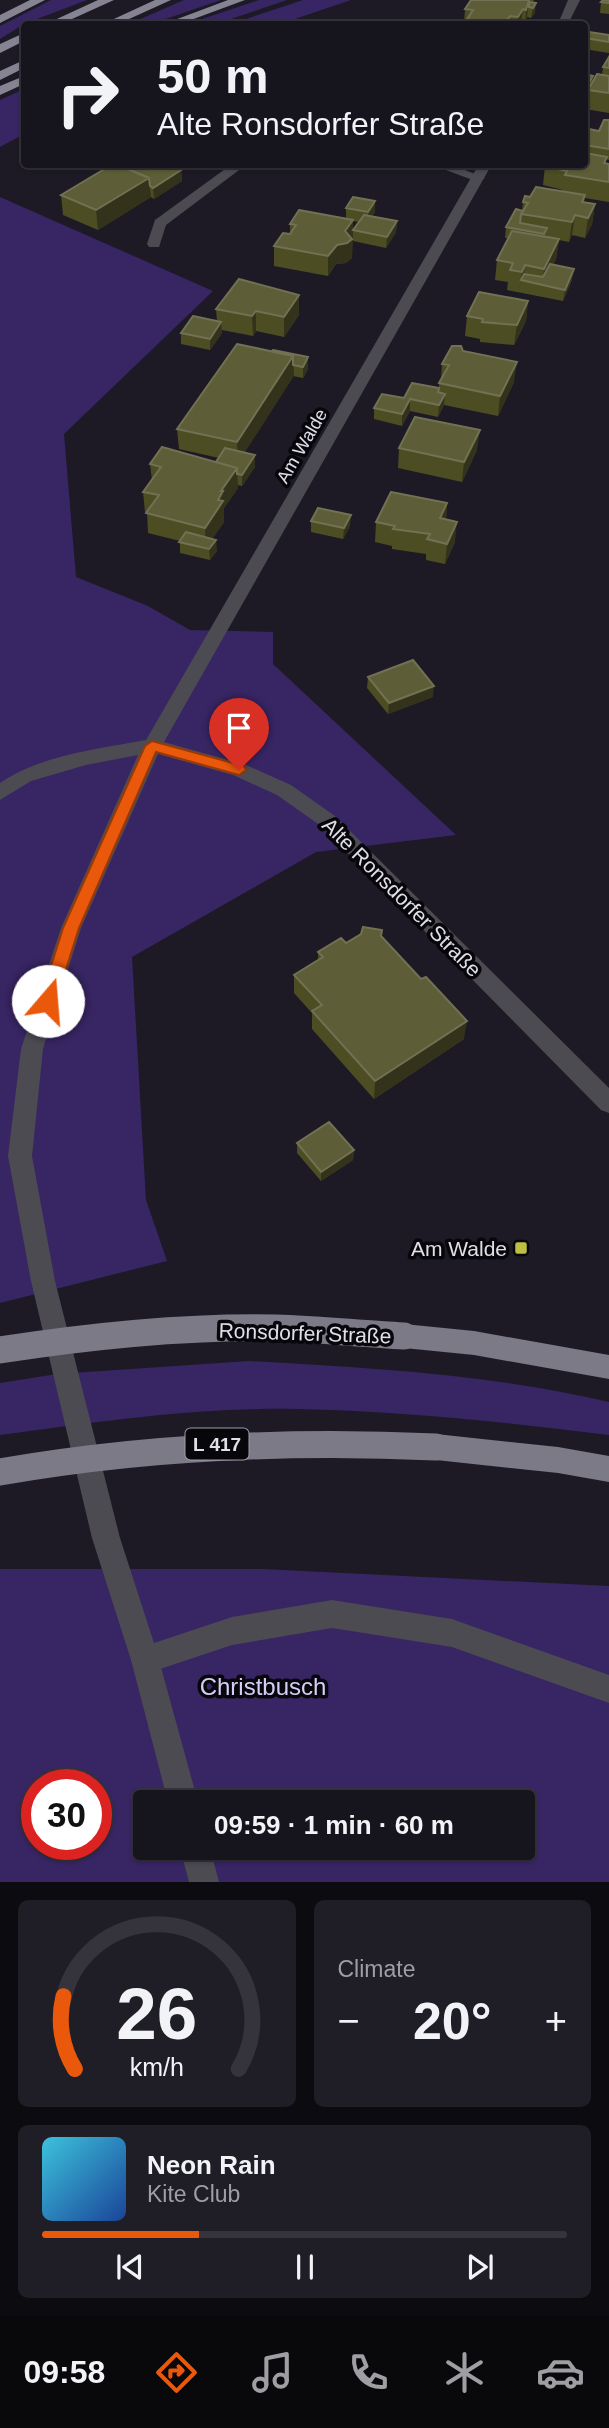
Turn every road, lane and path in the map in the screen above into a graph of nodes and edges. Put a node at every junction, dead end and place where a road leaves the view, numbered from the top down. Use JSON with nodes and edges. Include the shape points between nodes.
{"nodes":[{"id":1,"x":39,"y":0,"type":"edge"},
{"id":2,"x":108,"y":0,"type":"edge"},
{"id":3,"x":165,"y":0,"type":"edge"},
{"id":4,"x":239,"y":0,"type":"edge"},
{"id":5,"x":574,"y":0,"type":"edge"},
{"id":6,"x":0,"y":20,"type":"edge"},
{"id":7,"x":59,"y":21,"type":"edge"},
{"id":8,"x":116,"y":21,"type":"edge"},
{"id":9,"x":179,"y":21,"type":"edge"},
{"id":10,"x":564,"y":21,"type":"edge"},
{"id":11,"x":21,"y":38,"type":"edge"},
{"id":12,"x":0,"y":48,"type":"edge"},
{"id":13,"x":21,"y":66,"type":"edge"},
{"id":14,"x":0,"y":76,"type":"edge"},
{"id":15,"x":21,"y":81,"type":"edge"},
{"id":16,"x":0,"y":91,"type":"edge"},
{"id":17,"x":236,"y":168,"type":"edge"},
{"id":18,"x":459,"y":168,"type":"edge"},
{"id":19,"x":482,"y":172,"type":"edge"},
{"id":20,"x":154,"y":244,"type":"dead end"},
{"id":21,"x":152,"y":746,"type":"junction"},
{"id":22,"x":0,"y":793,"type":"edge"},
{"id":23,"x":609,"y":1103,"type":"edge"},
{"id":24,"x":0,"y":1350,"type":"edge"},
{"id":25,"x":609,"y":1367,"type":"edge"},
{"id":26,"x":609,"y":1469,"type":"edge"},
{"id":27,"x":0,"y":1472,"type":"edge"},
{"id":28,"x":145,"y":1660,"type":"junction"},
{"id":29,"x":609,"y":1689,"type":"edge"},
{"id":30,"x":180,"y":1790,"type":"edge"},
{"id":31,"x":198,"y":1860,"type":"edge"},
{"id":32,"x":204,"y":1882,"type":"edge"}],
"edges":[{"from":1,"to":6,"type":"highway"},
{"from":2,"to":7,"type":"highway"},
{"from":3,"to":8,"type":"highway"},
{"from":4,"to":9,"type":"highway"},
{"from":5,"to":10,"type":"street"},
{"from":11,"to":12,"type":"highway"},
{"from":13,"to":14,"type":"highway"},
{"from":15,"to":16,"type":"highway"},
{"from":17,"to":20,"type":"street","via":[[160,223]]},
{"from":18,"to":19,"type":"street"},
{"from":19,"to":21,"type":"street","name":"Am Walde"},
{"from":21,"to":22,"type":"street","name":"Alte Ronsdorfer Straße","via":[[24,776]]},
{"from":21,"to":23,"type":"street","name":"Alte Ronsdorfer Straße","via":[[239,770],[284,790],[328,821]]},
{"from":21,"to":28,"type":"street","name":"Am Walde","via":[[64,952],[32,1049],[20,1156],[43,1281],[106,1538]]},
{"from":24,"to":25,"type":"main road","name":"Ronsdorfer Straße","bridge":true,"via":[[80,1336],[277,1328],[474,1343]]},
{"from":26,"to":27,"type":"main road","number":"L 417","bridge":true,"via":[[436,1447],[349,1442],[204,1444]]},
{"from":28,"to":29,"type":"street","via":[[232,1631],[332,1614],[452,1633]]},
{"from":28,"to":30,"type":"street","name":"Am Walde"},
{"from":31,"to":32,"type":"street"}]}
